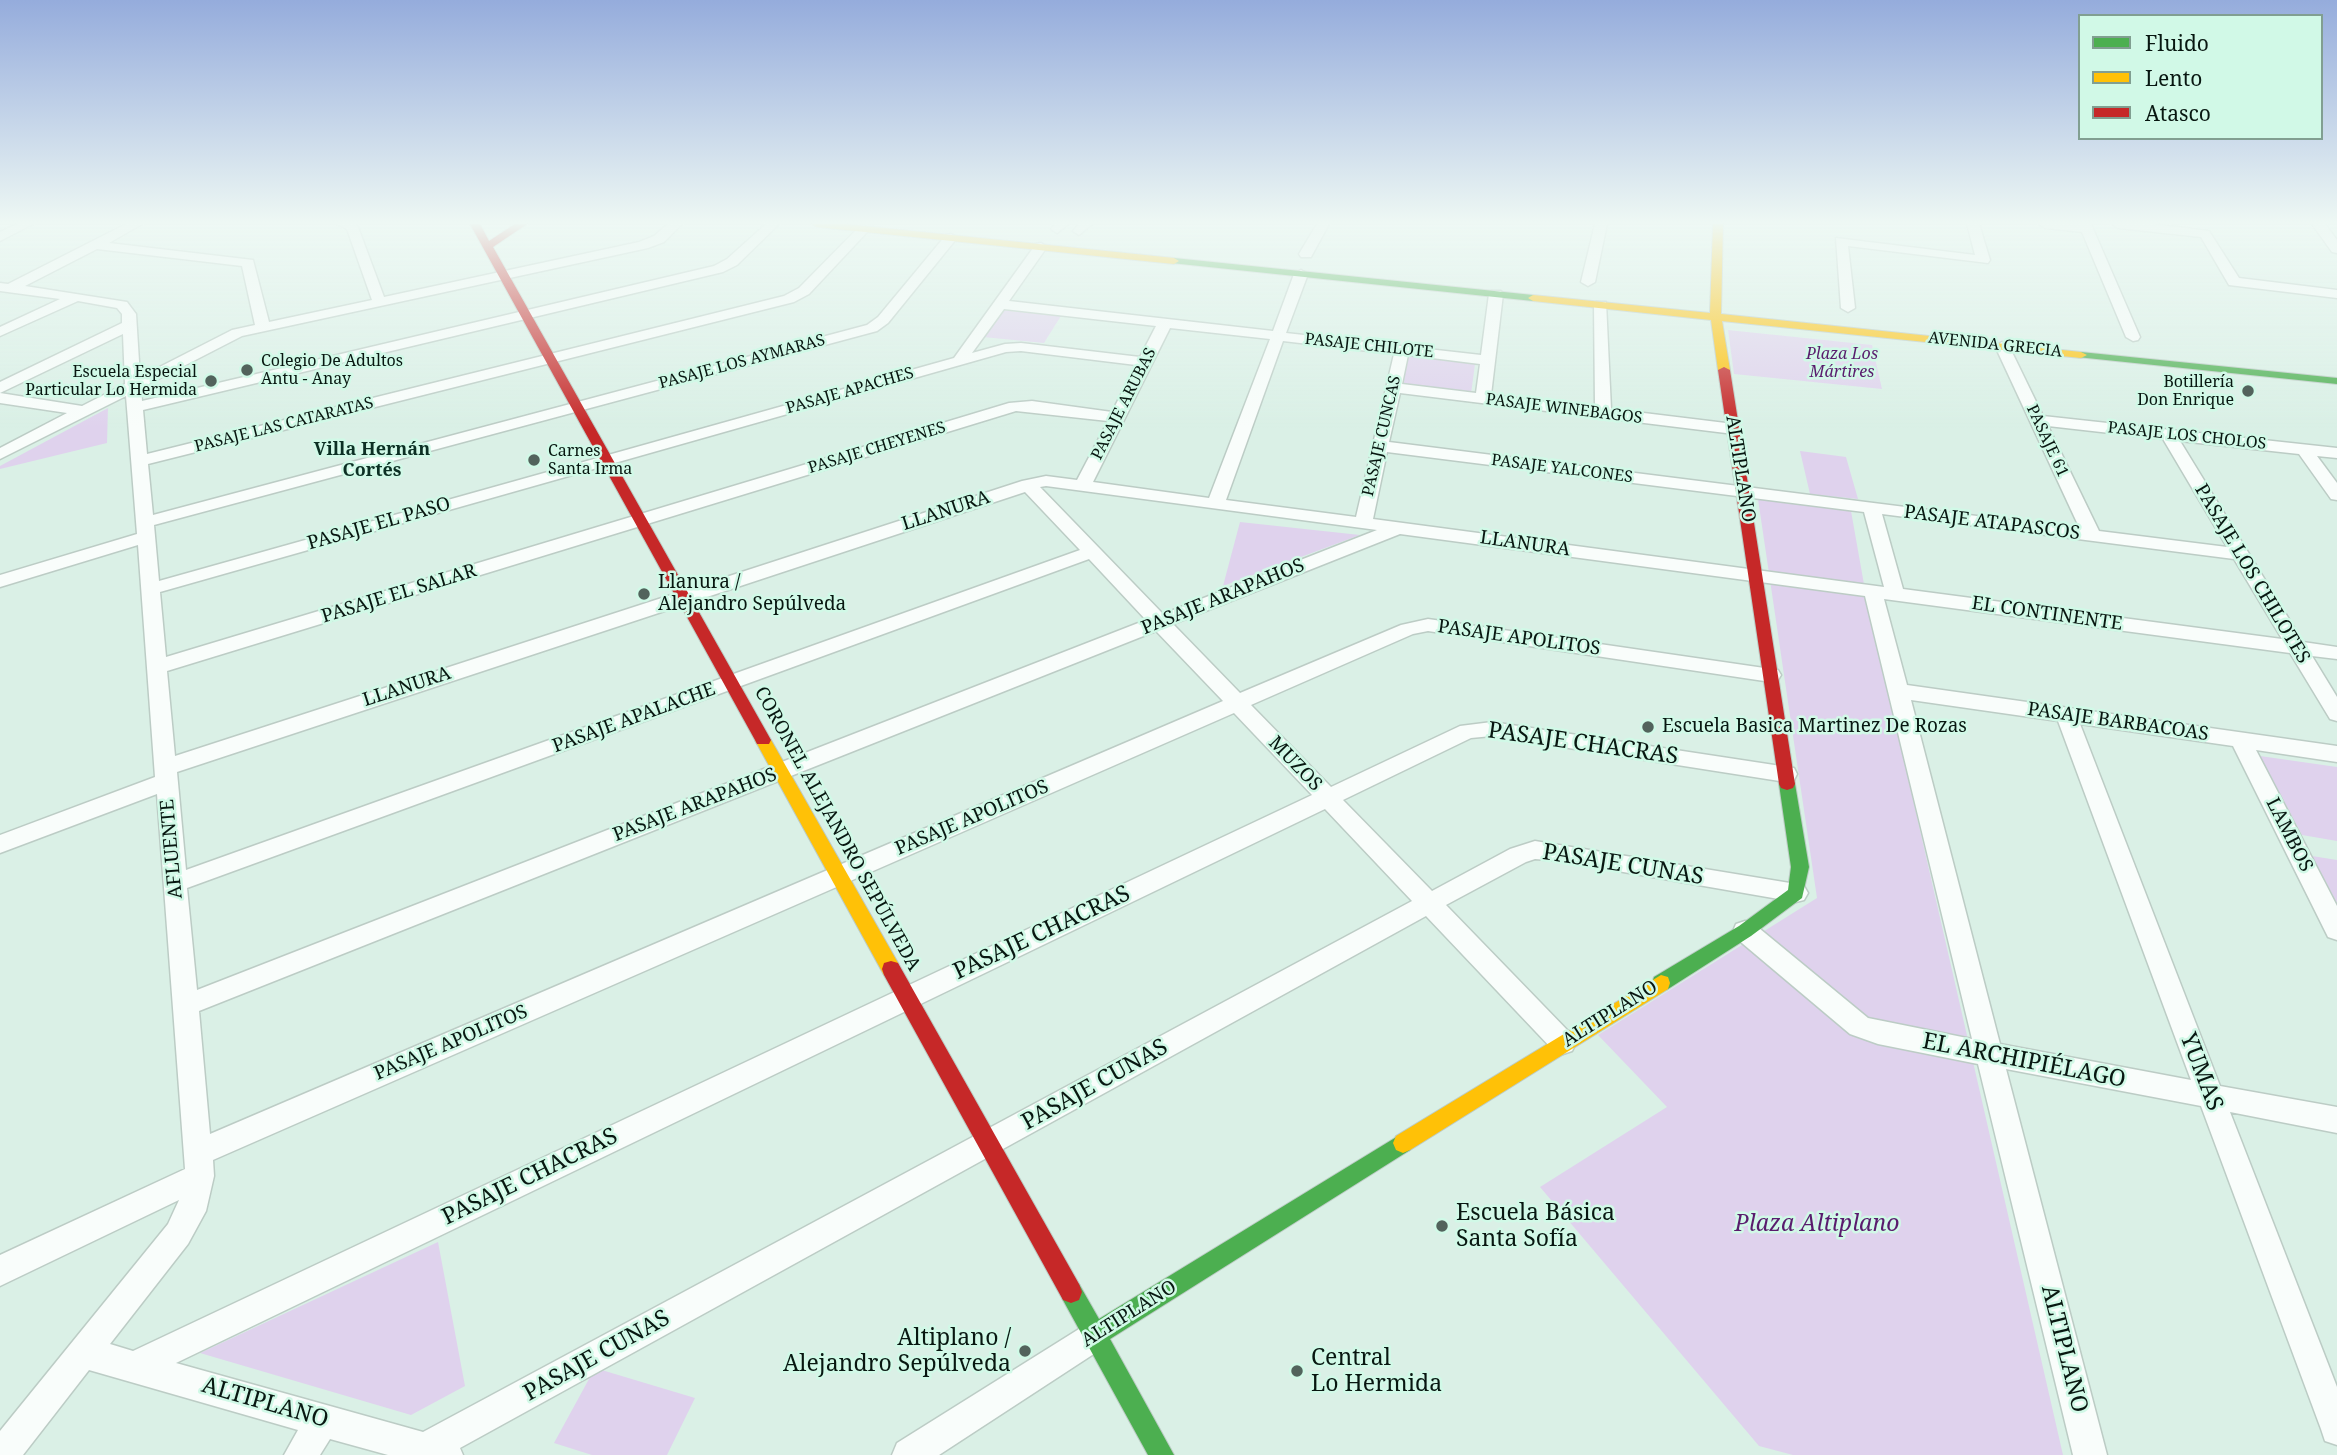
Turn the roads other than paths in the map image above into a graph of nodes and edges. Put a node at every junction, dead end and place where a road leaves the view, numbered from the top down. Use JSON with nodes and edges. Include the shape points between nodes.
{"nodes":[{"id":1,"x":40,"y":292,"type":"edge"},
{"id":2,"x":255,"y":292,"type":"edge"},
{"id":3,"x":377,"y":292,"type":"edge"},
{"id":4,"x":421,"y":292,"type":"edge"},
{"id":5,"x":513,"y":292,"type":"edge"},
{"id":6,"x":625,"y":292,"type":"edge"},
{"id":7,"x":803,"y":292,"type":"edge"},
{"id":8,"x":906,"y":292,"type":"edge"},
{"id":9,"x":1009,"y":292,"type":"edge"},
{"id":10,"x":1295,"y":292,"type":"edge"},
{"id":11,"x":1476,"y":292,"type":"edge"},
{"id":12,"x":1846,"y":292,"type":"edge"},
{"id":13,"x":2118,"y":292,"type":"edge"},
{"id":14,"x":2319,"y":292,"type":"edge"},
{"id":15,"x":1496,"y":294,"type":"junction"},
{"id":16,"x":1708,"y":294,"type":"joint"},
{"id":17,"x":2337,"y":294,"type":"edge"},
{"id":18,"x":76,"y":296,"type":"junction"},
{"id":19,"x":1734,"y":296,"type":"dead end"},
{"id":20,"x":380,"y":301,"type":"junction"},
{"id":21,"x":1000,"y":304,"type":"junction"},
{"id":22,"x":1601,"y":305,"type":"junction"},
{"id":23,"x":1848,"y":308,"type":"dead end"},
{"id":24,"x":526,"y":315,"type":"junction"},
{"id":25,"x":1717,"y":316,"type":"junction"},
{"id":26,"x":1165,"y":323,"type":"junction"},
{"id":27,"x":130,"y":325,"type":"junction"},
{"id":28,"x":263,"y":327,"type":"junction"},
{"id":29,"x":0,"y":332,"type":"edge"},
{"id":30,"x":2110,"y":334,"type":"dead end"},
{"id":31,"x":1279,"y":336,"type":"junction"},
{"id":32,"x":2140,"y":337,"type":"joint"},
{"id":33,"x":2002,"y":346,"type":"junction"},
{"id":34,"x":1402,"y":350,"type":"junction"},
{"id":35,"x":550,"y":358,"type":"junction"},
{"id":36,"x":1488,"y":360,"type":"junction"},
{"id":37,"x":959,"y":361,"type":"junction"},
{"id":38,"x":1145,"y":362,"type":"junction"},
{"id":39,"x":2337,"y":381,"type":"edge"},
{"id":40,"x":133,"y":384,"type":"junction"},
{"id":41,"x":0,"y":388,"type":"edge"},
{"id":42,"x":1393,"y":388,"type":"junction"},
{"id":43,"x":0,"y":398,"type":"edge"},
{"id":44,"x":1483,"y":399,"type":"junction"},
{"id":45,"x":577,"y":406,"type":"junction"},
{"id":46,"x":135,"y":407,"type":"junction"},
{"id":47,"x":82,"y":411,"type":"junction"},
{"id":48,"x":1603,"y":414,"type":"junction"},
{"id":49,"x":1117,"y":417,"type":"junction"},
{"id":50,"x":2037,"y":420,"type":"junction"},
{"id":51,"x":1734,"y":429,"type":"junction"},
{"id":52,"x":2168,"y":434,"type":"junction"},
{"id":53,"x":1380,"y":446,"type":"junction"},
{"id":54,"x":2304,"y":449,"type":"junction"},
{"id":55,"x":2337,"y":453,"type":"edge"},
{"id":56,"x":0,"y":454,"type":"edge"},
{"id":57,"x":607,"y":460,"type":"junction"},
{"id":58,"x":139,"y":461,"type":"junction"},
{"id":59,"x":1028,"y":485,"type":"junction"},
{"id":60,"x":1083,"y":485,"type":"junction"},
{"id":61,"x":1744,"y":492,"type":"junction"},
{"id":62,"x":2337,"y":495,"type":"edge"},
{"id":63,"x":1216,"y":503,"type":"junction"},
{"id":64,"x":1872,"y":508,"type":"junction"},
{"id":65,"x":640,"y":520,"type":"junction"},
{"id":66,"x":1363,"y":523,"type":"junction"},
{"id":67,"x":1400,"y":528,"type":"junction"},
{"id":68,"x":145,"y":529,"type":"junction"},
{"id":69,"x":2092,"y":535,"type":"junction"},
{"id":70,"x":1092,"y":552,"type":"junction"},
{"id":71,"x":2240,"y":554,"type":"junction"},
{"id":72,"x":1756,"y":575,"type":"junction"},
{"id":73,"x":0,"y":581,"type":"edge"},
{"id":74,"x":150,"y":589,"type":"junction"},
{"id":75,"x":1884,"y":593,"type":"junction"},
{"id":76,"x":683,"y":597,"type":"junction"},
{"id":77,"x":1160,"y":622,"type":"junction"},
{"id":78,"x":2297,"y":648,"type":"junction"},
{"id":79,"x":2337,"y":653,"type":"edge"},
{"id":80,"x":157,"y":667,"type":"junction"},
{"id":81,"x":1772,"y":675,"type":"junction"},
{"id":82,"x":731,"y":682,"type":"junction"},
{"id":83,"x":1898,"y":691,"type":"junction"},
{"id":84,"x":1237,"y":703,"type":"junction"},
{"id":85,"x":2337,"y":714,"type":"edge"},
{"id":86,"x":2066,"y":715,"type":"junction"},
{"id":87,"x":2240,"y":740,"type":"junction"},
{"id":88,"x":2337,"y":754,"type":"edge"},
{"id":89,"x":781,"y":771,"type":"junction"},
{"id":90,"x":166,"y":774,"type":"junction"},
{"id":91,"x":1786,"y":775,"type":"junction"},
{"id":92,"x":1327,"y":797,"type":"junction"},
{"id":93,"x":0,"y":844,"type":"edge"},
{"id":94,"x":839,"y":875,"type":"junction"},
{"id":95,"x":175,"y":883,"type":"junction"},
{"id":96,"x":1796,"y":893,"type":"junction"},
{"id":97,"x":1429,"y":903,"type":"junction"},
{"id":98,"x":2337,"y":930,"type":"edge"},
{"id":99,"x":1745,"y":931,"type":"junction"},
{"id":100,"x":907,"y":997,"type":"junction"},
{"id":101,"x":186,"y":1005,"type":"junction"},
{"id":102,"x":1563,"y":1043,"type":"junction"},
{"id":103,"x":1990,"y":1055,"type":"junction"},
{"id":104,"x":2211,"y":1097,"type":"junction"},
{"id":105,"x":2337,"y":1120,"type":"edge"},
{"id":106,"x":989,"y":1143,"type":"junction"},
{"id":107,"x":199,"y":1164,"type":"junction"},
{"id":108,"x":0,"y":1271,"type":"edge"},
{"id":109,"x":1095,"y":1335,"type":"junction"},
{"id":110,"x":84,"y":1353,"type":"junction"},
{"id":111,"x":136,"y":1366,"type":"junction"},
{"id":112,"x":323,"y":1420,"type":"junction"},
{"id":113,"x":2337,"y":1429,"type":"edge"},
{"id":114,"x":435,"y":1452,"type":"edge"},
{"id":115,"x":2,"y":1455,"type":"edge"},
{"id":116,"x":300,"y":1455,"type":"edge"},
{"id":117,"x":909,"y":1455,"type":"edge"},
{"id":118,"x":1162,"y":1455,"type":"edge"},
{"id":119,"x":2090,"y":1455,"type":"edge"}],
"edges":[{"from":1,"to":18,"type":"street"},
{"from":2,"to":28,"type":"street"},
{"from":3,"to":20,"type":"street"},
{"from":4,"to":20,"type":"street"},
{"from":5,"to":24,"type":"street","name":"CORONEL ALEJANDRO SEPÚLVEDA"},
{"from":6,"to":24,"type":"street"},
{"from":7,"to":35,"type":"street","name":"PASAJE LAS CATARATAS","via":[[794,298]]},
{"from":8,"to":45,"type":"street","name":"PASAJE LOS AYMARAS","via":[[877,326]]},
{"from":9,"to":21,"type":"street"},
{"from":10,"to":31,"type":"street"},
{"from":11,"to":15,"type":"street","name":"AVENIDA GRECIA"},
{"from":12,"to":23,"type":"street"},
{"from":13,"to":32,"type":"street"},
{"from":14,"to":17,"type":"street"},
{"from":15,"to":22,"type":"street","name":"AVENIDA GRECIA"},
{"from":15,"to":36,"type":"street"},
{"from":16,"to":19,"type":"street"},
{"from":16,"to":25,"type":"street","name":"ALTIPLANO"},
{"from":18,"to":27,"type":"street","via":[[122,305],[130,314]]},
{"from":18,"to":29,"type":"street"},
{"from":20,"to":28,"type":"street"},
{"from":21,"to":26,"type":"street","name":"PASAJE CHILOTE"},
{"from":21,"to":37,"type":"street"},
{"from":22,"to":25,"type":"street","name":"AVENIDA GRECIA"},
{"from":22,"to":48,"type":"street"},
{"from":24,"to":35,"type":"street","name":"CORONEL ALEJANDRO SEPÚLVEDA"},
{"from":24,"to":46,"type":"street"},
{"from":25,"to":33,"type":"street","name":"AVENIDA GRECIA"},
{"from":25,"to":51,"type":"street","name":"ALTIPLANO"},
{"from":26,"to":31,"type":"street","name":"PASAJE CHILOTE"},
{"from":26,"to":38,"type":"street","name":"PASAJE ARUBAS"},
{"from":27,"to":40,"type":"street","name":"AFLUENTE"},
{"from":27,"to":41,"type":"street"},
{"from":28,"to":40,"type":"street","via":[[220,339]]},
{"from":30,"to":32,"type":"street"},
{"from":31,"to":34,"type":"street","name":"PASAJE CHILOTE"},
{"from":31,"to":63,"type":"street"},
{"from":33,"to":39,"type":"street","name":"AVENIDA GRECIA"},
{"from":33,"to":50,"type":"street","name":"PASAJE 61"},
{"from":34,"to":36,"type":"street","name":"PASAJE CHILOTE"},
{"from":34,"to":42,"type":"street","name":"PASAJE CUNCAS"},
{"from":35,"to":45,"type":"street","name":"CORONEL ALEJANDRO SEPÚLVEDA"},
{"from":35,"to":58,"type":"street","name":"PASAJE LAS CATARATAS"},
{"from":36,"to":44,"type":"street"},
{"from":37,"to":38,"type":"street","name":"PASAJE APACHES","via":[[1015,347]]},
{"from":37,"to":57,"type":"street","name":"PASAJE APACHES"},
{"from":38,"to":49,"type":"street","name":"PASAJE ARUBAS"},
{"from":40,"to":46,"type":"street","name":"AFLUENTE"},
{"from":40,"to":47,"type":"street"},
{"from":42,"to":44,"type":"street","name":"PASAJE WINEBAGOS"},
{"from":42,"to":53,"type":"street","name":"PASAJE CUNCAS"},
{"from":43,"to":47,"type":"street"},
{"from":44,"to":48,"type":"street","name":"PASAJE WINEBAGOS"},
{"from":45,"to":57,"type":"street","name":"CORONEL ALEJANDRO SEPÚLVEDA"},
{"from":45,"to":68,"type":"street","name":"PASAJE LOS AYMARAS"},
{"from":46,"to":58,"type":"street","name":"AFLUENTE"},
{"from":47,"to":56,"type":"street"},
{"from":48,"to":51,"type":"street","name":"PASAJE WINEBAGOS"},
{"from":49,"to":60,"type":"street","name":"PASAJE ARUBAS"},
{"from":49,"to":65,"type":"street","name":"PASAJE CHEYENES","via":[[1015,406]]},
{"from":50,"to":52,"type":"street","name":"PASAJE LOS CHOLOS"},
{"from":50,"to":69,"type":"street","name":"PASAJE 61"},
{"from":51,"to":61,"type":"street","name":"ALTIPLANO"},
{"from":52,"to":54,"type":"street","name":"PASAJE LOS CHOLOS"},
{"from":52,"to":71,"type":"street","name":"PASAJE LOS CHILOTES"},
{"from":53,"to":61,"type":"street","name":"PASAJE YALCONES"},
{"from":53,"to":66,"type":"street","name":"PASAJE CUNCAS"},
{"from":54,"to":55,"type":"street","name":"PASAJE LOS CHOLOS"},
{"from":54,"to":62,"type":"street"},
{"from":57,"to":65,"type":"street","name":"CORONEL ALEJANDRO SEPÚLVEDA"},
{"from":57,"to":74,"type":"street","name":"PASAJE EL PASO"},
{"from":58,"to":68,"type":"street","name":"AFLUENTE"},
{"from":59,"to":60,"type":"street","name":"LLANURA","via":[[1046,481]]},
{"from":59,"to":70,"type":"street","name":"MUZOS"},
{"from":59,"to":76,"type":"street","name":"LLANURA"},
{"from":60,"to":63,"type":"street","name":"LLANURA"},
{"from":61,"to":64,"type":"street","name":"PASAJE ATAPASCOS"},
{"from":61,"to":72,"type":"street","name":"ALTIPLANO"},
{"from":63,"to":66,"type":"street","name":"LLANURA"},
{"from":64,"to":69,"type":"street","name":"PASAJE ATAPASCOS"},
{"from":64,"to":75,"type":"street","name":"ALTIPLANO"},
{"from":65,"to":76,"type":"street","name":"CORONEL ALEJANDRO SEPÚLVEDA"},
{"from":65,"to":80,"type":"street","name":"PASAJE EL SALAR"},
{"from":66,"to":67,"type":"street","name":"LLANURA"},
{"from":67,"to":72,"type":"street","name":"LLANURA"},
{"from":67,"to":77,"type":"street","name":"PASAJE ARAPAHOS"},
{"from":68,"to":73,"type":"street","name":"PASAJE LOS AYMARAS"},
{"from":68,"to":74,"type":"street","name":"AFLUENTE"},
{"from":69,"to":71,"type":"street","name":"PASAJE ATAPASCOS"},
{"from":70,"to":77,"type":"street","name":"MUZOS"},
{"from":70,"to":82,"type":"street","name":"PASAJE APALACHE"},
{"from":71,"to":78,"type":"street","name":"PASAJE LOS CHILOTES"},
{"from":72,"to":75,"type":"street","name":"EL CONTINENTE"},
{"from":72,"to":81,"type":"street","name":"ALTIPLANO"},
{"from":74,"to":80,"type":"street","name":"AFLUENTE"},
{"from":75,"to":78,"type":"street","name":"EL CONTINENTE"},
{"from":75,"to":83,"type":"street","name":"ALTIPLANO"},
{"from":76,"to":82,"type":"street","name":"CORONEL ALEJANDRO SEPÚLVEDA"},
{"from":76,"to":90,"type":"street","name":"LLANURA"},
{"from":77,"to":84,"type":"street","name":"MUZOS"},
{"from":77,"to":89,"type":"street","name":"PASAJE ARAPAHOS"},
{"from":78,"to":79,"type":"street","name":"EL CONTINENTE"},
{"from":78,"to":85,"type":"street","name":"PASAJE LOS CHILOTES"},
{"from":80,"to":90,"type":"street","name":"AFLUENTE"},
{"from":81,"to":84,"type":"street","name":"PASAJE APOLITOS","via":[[1428,625],[1408,629]]},
{"from":81,"to":91,"type":"street","name":"ALTIPLANO"},
{"from":82,"to":89,"type":"street","name":"CORONEL ALEJANDRO SEPÚLVEDA"},
{"from":82,"to":95,"type":"street","name":"PASAJE APALACHE"},
{"from":83,"to":86,"type":"street","name":"PASAJE BARBACOAS"},
{"from":83,"to":103,"type":"street","name":"ALTIPLANO"},
{"from":84,"to":92,"type":"street","name":"MUZOS"},
{"from":84,"to":94,"type":"street","name":"PASAJE APOLITOS"},
{"from":86,"to":87,"type":"street","name":"PASAJE BARBACOAS"},
{"from":86,"to":104,"type":"street","name":"YUMAS"},
{"from":87,"to":88,"type":"street","name":"PASAJE BARBACOAS"},
{"from":87,"to":98,"type":"street","name":"LAMBOS"},
{"from":89,"to":94,"type":"street","name":"CORONEL ALEJANDRO SEPÚLVEDA"},
{"from":89,"to":101,"type":"street","name":"PASAJE ARAPAHOS"},
{"from":90,"to":93,"type":"street","name":"LLANURA"},
{"from":90,"to":95,"type":"street","name":"AFLUENTE"},
{"from":91,"to":92,"type":"street","name":"PASAJE CHACRAS","via":[[1479,729]]},
{"from":91,"to":96,"type":"street","name":"ALTIPLANO","via":[[1800,867]]},
{"from":92,"to":97,"type":"street","name":"MUZOS"},
{"from":92,"to":100,"type":"street","name":"PASAJE CHACRAS"},
{"from":94,"to":100,"type":"street","name":"CORONEL ALEJANDRO SEPÚLVEDA"},
{"from":94,"to":107,"type":"street","name":"PASAJE APOLITOS"},
{"from":95,"to":101,"type":"street","name":"AFLUENTE"},
{"from":96,"to":97,"type":"street","name":"PASAJE CUNAS","via":[[1535,850]]},
{"from":96,"to":99,"type":"street","name":"ALTIPLANO"},
{"from":97,"to":102,"type":"street","name":"MUZOS"},
{"from":97,"to":106,"type":"street","name":"PASAJE CUNAS"},
{"from":99,"to":102,"type":"street","name":"ALTIPLANO"},
{"from":99,"to":103,"type":"street","name":"EL ARCHIPIÉLAGO","via":[[1859,1026]]},
{"from":100,"to":106,"type":"street","name":"CORONEL ALEJANDRO SEPÚLVEDA"},
{"from":100,"to":111,"type":"street","name":"PASAJE CHACRAS"},
{"from":101,"to":107,"type":"street","name":"AFLUENTE"},
{"from":102,"to":109,"type":"street","name":"ALTIPLANO"},
{"from":103,"to":104,"type":"street","name":"EL ARCHIPIÉLAGO"},
{"from":103,"to":119,"type":"street","name":"ALTIPLANO"},
{"from":104,"to":105,"type":"street","name":"EL ARCHIPIÉLAGO"},
{"from":104,"to":113,"type":"street","name":"YUMAS"},
{"from":106,"to":109,"type":"street","name":"CORONEL ALEJANDRO SEPÚLVEDA"},
{"from":106,"to":114,"type":"street","name":"PASAJE CUNAS"},
{"from":107,"to":108,"type":"street","name":"PASAJE APOLITOS"},
{"from":107,"to":110,"type":"street","name":"AFLUENTE","via":[[191,1211],[178,1234]]},
{"from":109,"to":117,"type":"street","name":"ALTIPLANO"},
{"from":109,"to":118,"type":"street","name":"CORONEL ALEJANDRO SEPÚLVEDA"},
{"from":110,"to":111,"type":"street","name":"ALTIPLANO"},
{"from":110,"to":115,"type":"street","name":"AFLUENTE"},
{"from":111,"to":112,"type":"street","name":"ALTIPLANO"},
{"from":112,"to":114,"type":"street","name":"ALTIPLANO"},
{"from":112,"to":116,"type":"street"}]}
